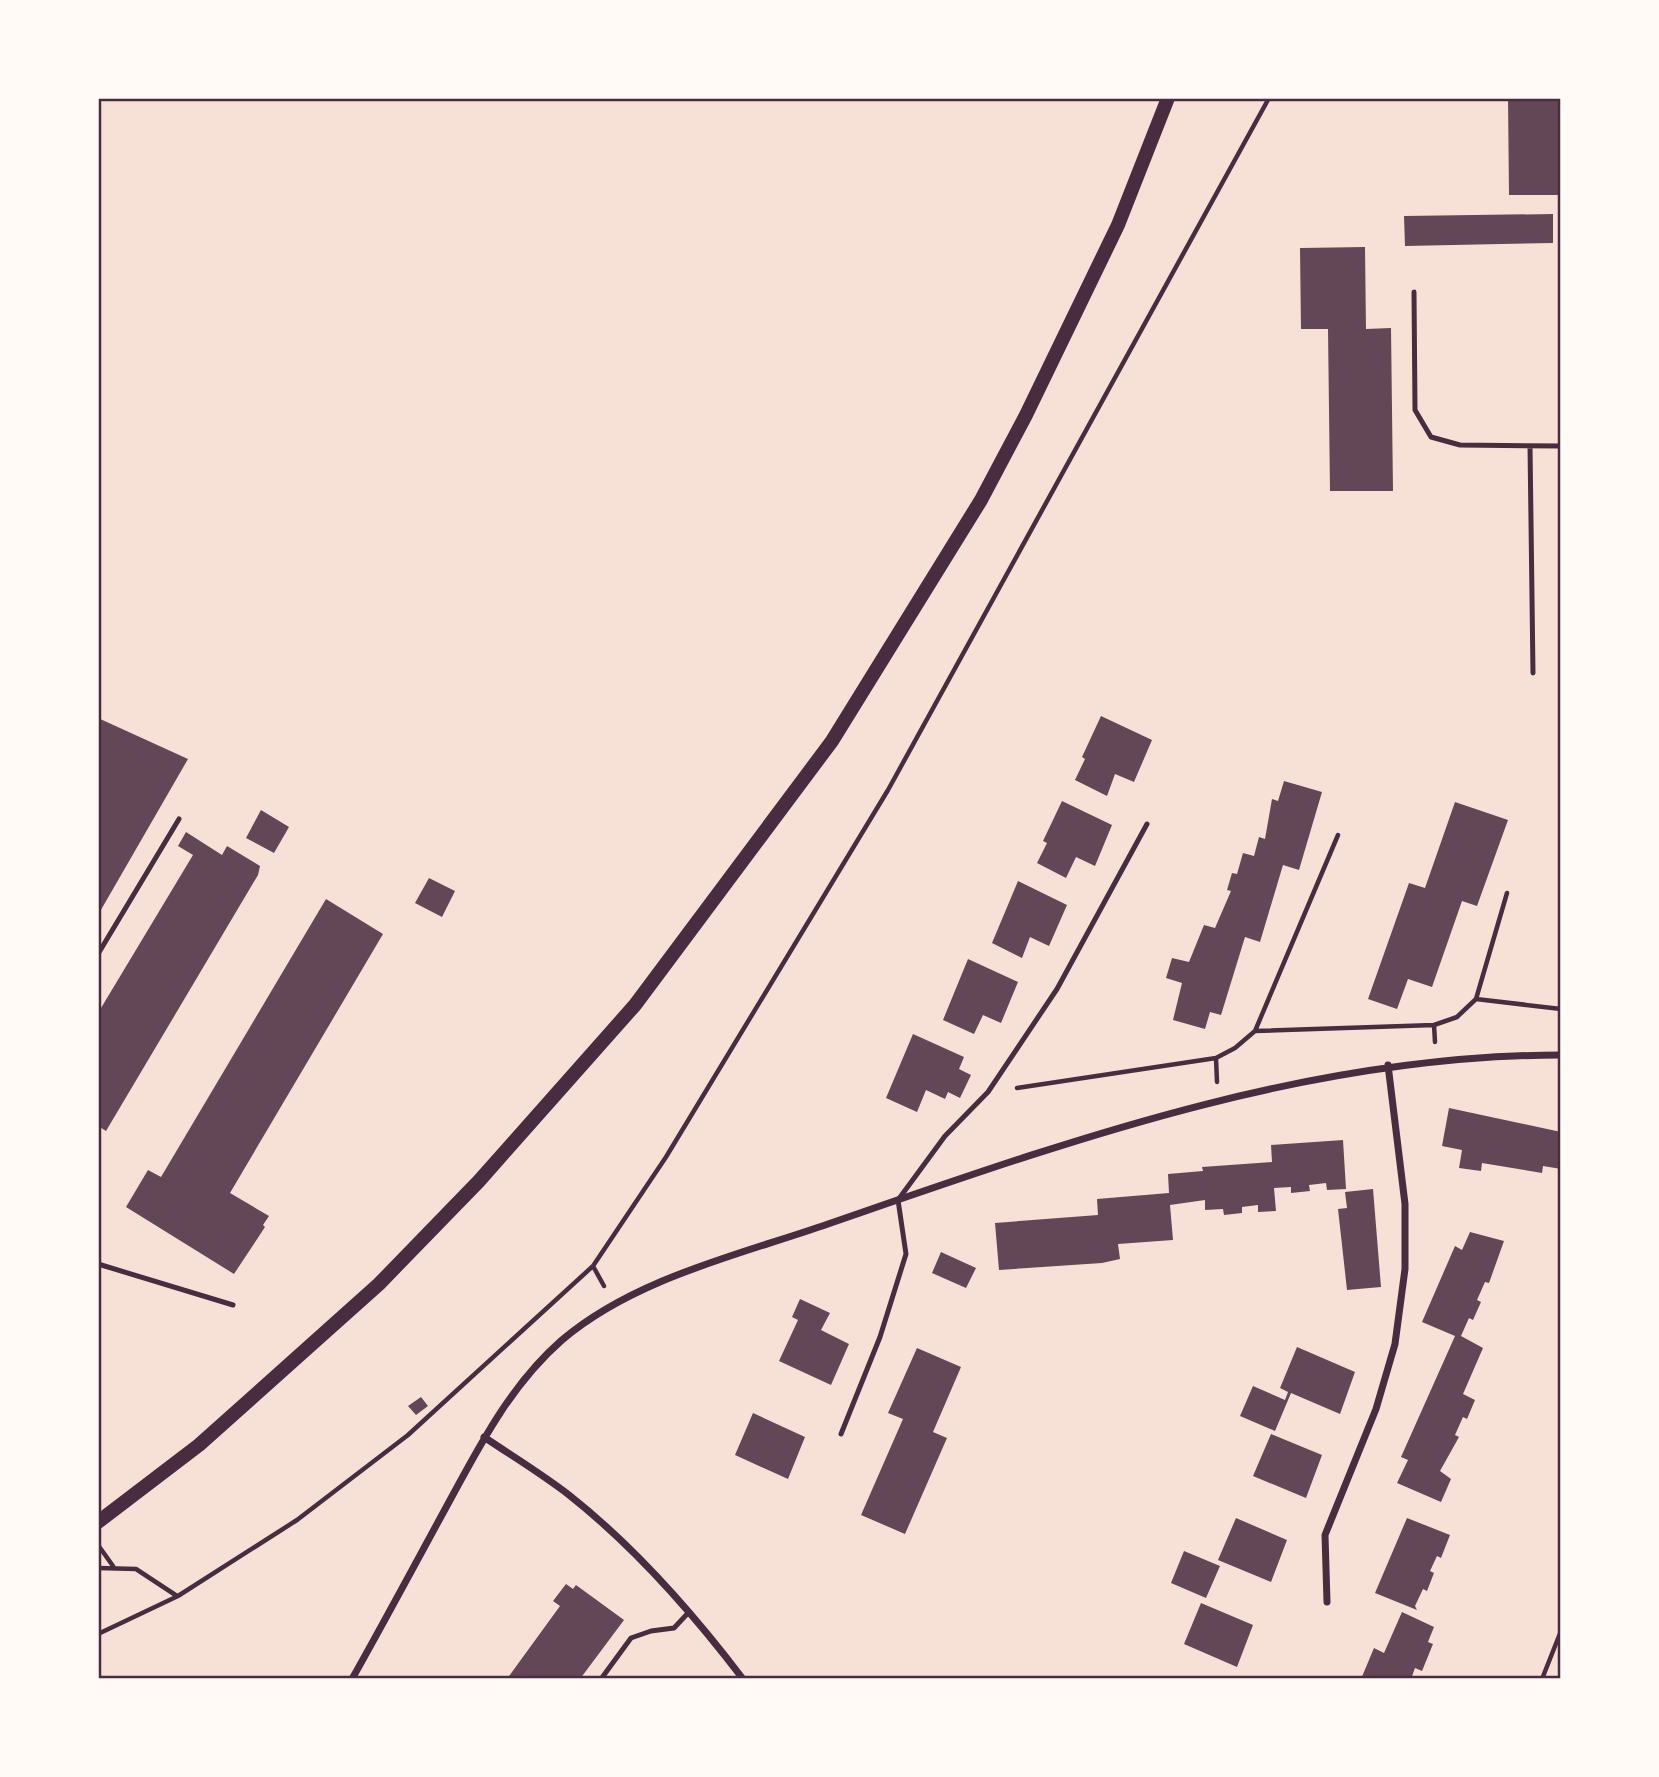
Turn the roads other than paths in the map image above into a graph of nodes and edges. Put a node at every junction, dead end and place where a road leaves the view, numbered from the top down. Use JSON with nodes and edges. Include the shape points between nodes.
{"nodes":[{"id":1,"x":1168,"y":98,"type":"edge"},
{"id":2,"x":1414,"y":292,"type":"dead end"},
{"id":3,"x":1530,"y":446,"type":"junction"},
{"id":4,"x":1561,"y":446,"type":"edge"},
{"id":5,"x":1533,"y":673,"type":"dead end"},
{"id":6,"x":179,"y":819,"type":"dead end"},
{"id":7,"x":1147,"y":824,"type":"dead end"},
{"id":8,"x":98,"y":954,"type":"edge"},
{"id":9,"x":1561,"y":1055,"type":"edge"},
{"id":10,"x":1388,"y":1065,"type":"junction"},
{"id":11,"x":898,"y":1200,"type":"junction"},
{"id":12,"x":98,"y":1264,"type":"edge"},
{"id":13,"x":233,"y":1305,"type":"dead end"},
{"id":14,"x":841,"y":1434,"type":"dead end"},
{"id":15,"x":484,"y":1437,"type":"junction"},
{"id":16,"x":98,"y":1522,"type":"edge"},
{"id":17,"x":1327,"y":1602,"type":"dead end"},
{"id":18,"x":689,"y":1612,"type":"junction"},
{"id":19,"x":352,"y":1679,"type":"edge"},
{"id":20,"x":601,"y":1679,"type":"edge"},
{"id":21,"x":743,"y":1679,"type":"edge"}],
"edges":[{"from":1,"to":16,"type":"main road","via":[[1118,225],[1027,415],[981,499],[832,741],[635,1005],[479,1181],[379,1284],[199,1445]]},
{"from":2,"to":3,"type":"lane","via":[[1415,410],[1431,437],[1460,445]]},
{"from":3,"to":4,"type":"lane"},
{"from":3,"to":5,"type":"lane"},
{"from":6,"to":8,"type":"lane"},
{"from":7,"to":11,"type":"lane","via":[[1057,989],[988,1092],[945,1136]]},
{"from":9,"to":10,"type":"street"},
{"from":10,"to":11,"type":"street","via":[[1219,1100],[1008,1161]]},
{"from":10,"to":17,"type":"street","via":[[1405,1204],[1405,1269],[1395,1344],[1376,1409],[1325,1535]]},
{"from":11,"to":14,"type":"lane","via":[[906,1254],[880,1337]]},
{"from":11,"to":15,"type":"street","via":[[667,1281],[613,1306],[563,1339],[519,1384]]},
{"from":12,"to":13,"type":"lane"},
{"from":15,"to":18,"type":"street","via":[[569,1494],[633,1551]]},
{"from":15,"to":19,"type":"street"},
{"from":18,"to":20,"type":"lane","via":[[674,1628],[631,1639]]},
{"from":18,"to":21,"type":"street"}]}
